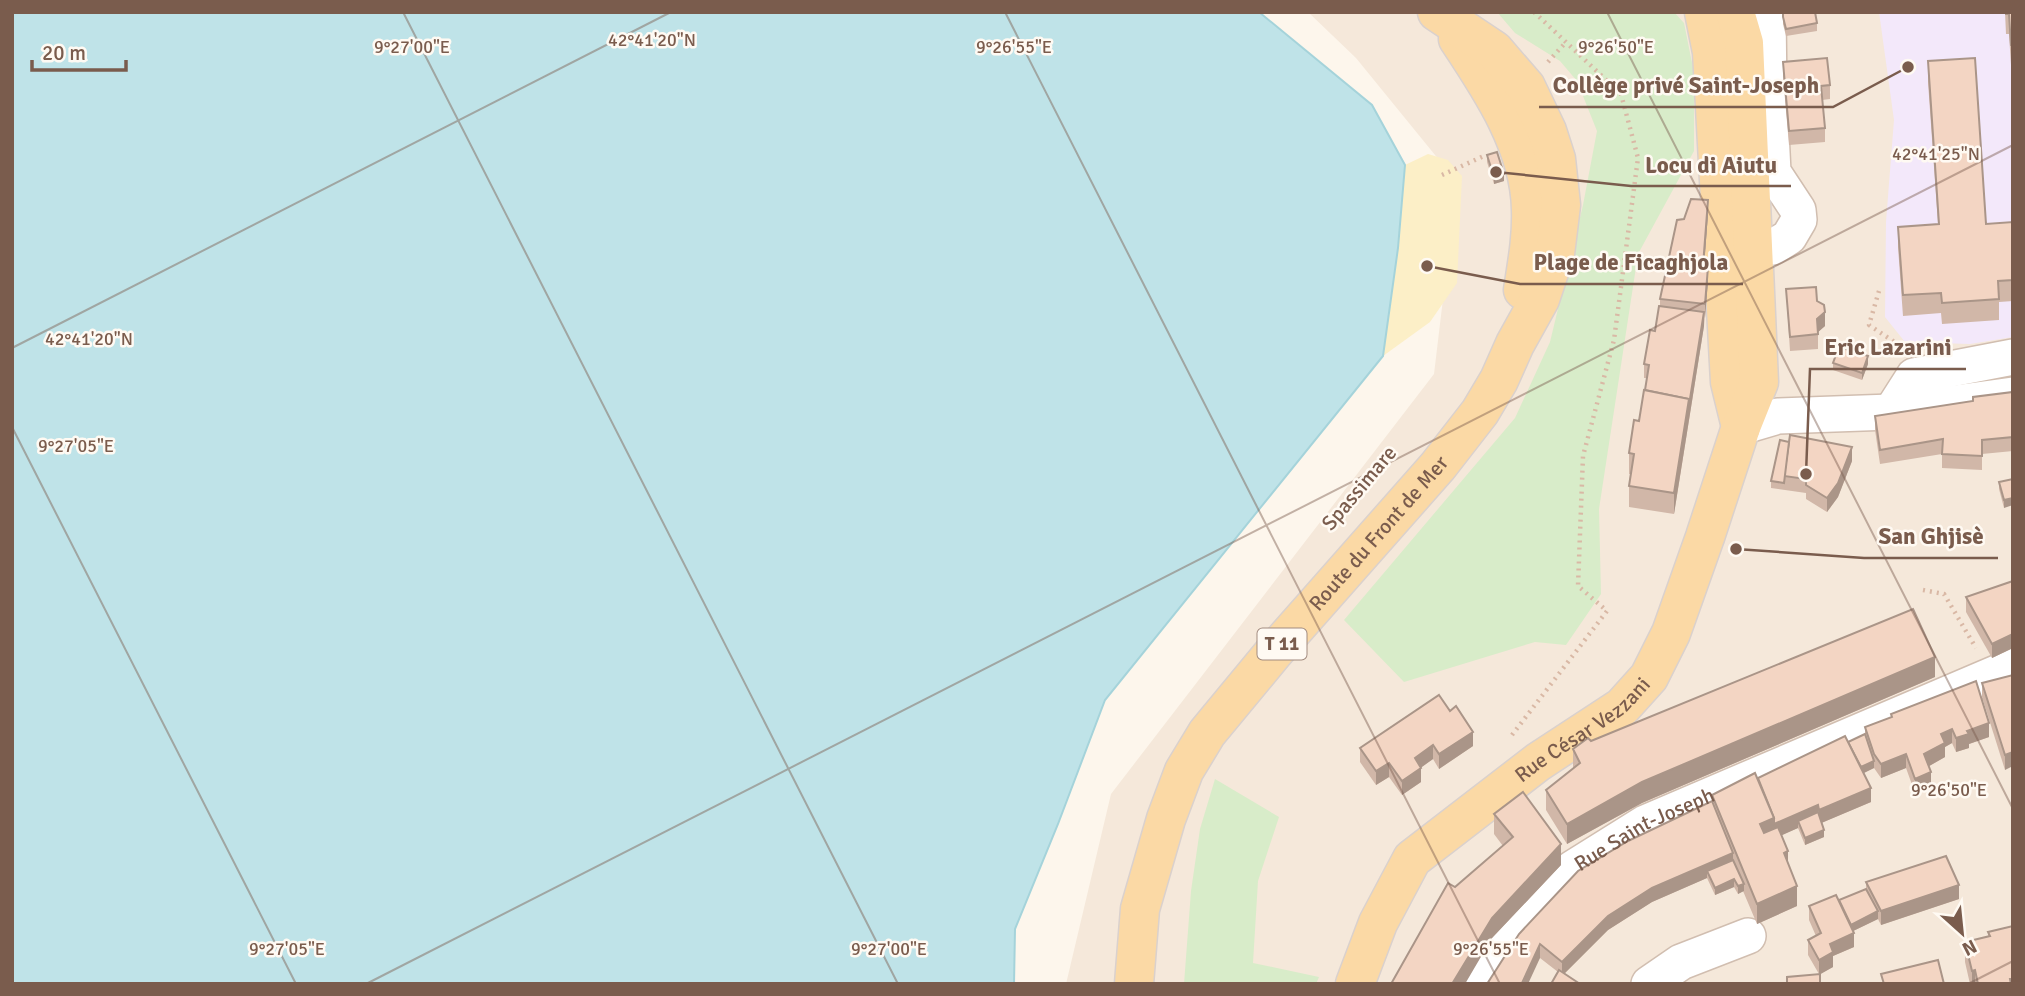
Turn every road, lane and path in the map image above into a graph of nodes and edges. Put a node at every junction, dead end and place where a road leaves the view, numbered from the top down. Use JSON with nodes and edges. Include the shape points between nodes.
{"nodes":[{"id":1,"x":1534,"y":12,"type":"edge"},
{"id":2,"x":1704,"y":12,"type":"edge"},
{"id":3,"x":1735,"y":12,"type":"edge"},
{"id":4,"x":1768,"y":12,"type":"edge"},
{"id":5,"x":1440,"y":15,"type":"edge"},
{"id":6,"x":1566,"y":42,"type":"junction"},
{"id":7,"x":1550,"y":59,"type":"dead end"},
{"id":8,"x":1489,"y":153,"type":"edge"},
{"id":9,"x":1442,"y":175,"type":"dead end"},
{"id":10,"x":1739,"y":249,"type":"junction"},
{"id":11,"x":1879,"y":291,"type":"dead end"},
{"id":12,"x":1890,"y":355,"type":"dead end"},
{"id":13,"x":2013,"y":357,"type":"edge"},
{"id":14,"x":2013,"y":395,"type":"edge"},
{"id":15,"x":1891,"y":412,"type":"junction"},
{"id":16,"x":1741,"y":427,"type":"junction"},
{"id":17,"x":1923,"y":590,"type":"dead end"},
{"id":18,"x":2003,"y":671,"type":"edge"},
{"id":19,"x":1510,"y":737,"type":"dead end"},
{"id":20,"x":1748,"y":936,"type":"dead end"},
{"id":21,"x":1134,"y":984,"type":"edge"},
{"id":22,"x":1355,"y":984,"type":"edge"},
{"id":23,"x":1473,"y":984,"type":"edge"},
{"id":24,"x":1648,"y":984,"type":"edge"}],
"edges":[{"from":1,"to":6,"type":"path"},
{"from":2,"to":10,"type":"main road"},
{"from":3,"to":10,"type":"main road","via":[[1744,43]]},
{"from":4,"to":10,"type":"street","via":[[1773,172],[1798,210],[1799,220],[1789,237],[1773,247]]},
{"from":5,"to":21,"type":"main road","name":"Route du Front de Mer","number":"T 11","via":[[1494,96],[1525,168],[1531,209],[1515,344],[1480,412],[1207,733],[1184,771],[1140,909]]},
{"from":6,"to":7,"type":"path"},
{"from":6,"to":19,"type":"path","via":[[1621,94],[1639,158],[1614,340],[1583,456],[1578,586],[1607,611]]},
{"from":8,"to":9,"type":"path"},
{"from":10,"to":16,"type":"main road","via":[[1730,382]]},
{"from":11,"to":12,"type":"path","via":[[1869,325],[1896,343]]},
{"from":13,"to":15,"type":"street","via":[[1914,376]]},
{"from":14,"to":15,"type":"street"},
{"from":15,"to":16,"type":"street","via":[[1778,416]]},
{"from":16,"to":22,"type":"main road","name":"Rue César Vezzani","via":[[1675,622],[1649,677],[1622,708],[1538,762],[1412,859],[1378,923]]},
{"from":17,"to":18,"type":"path","via":[[1944,594]]},
{"from":18,"to":23,"type":"street","name":"Rue Saint-Joseph","via":[[1645,823],[1573,869],[1506,931]]},
{"from":20,"to":24,"type":"street","via":[[1681,962]]}]}
